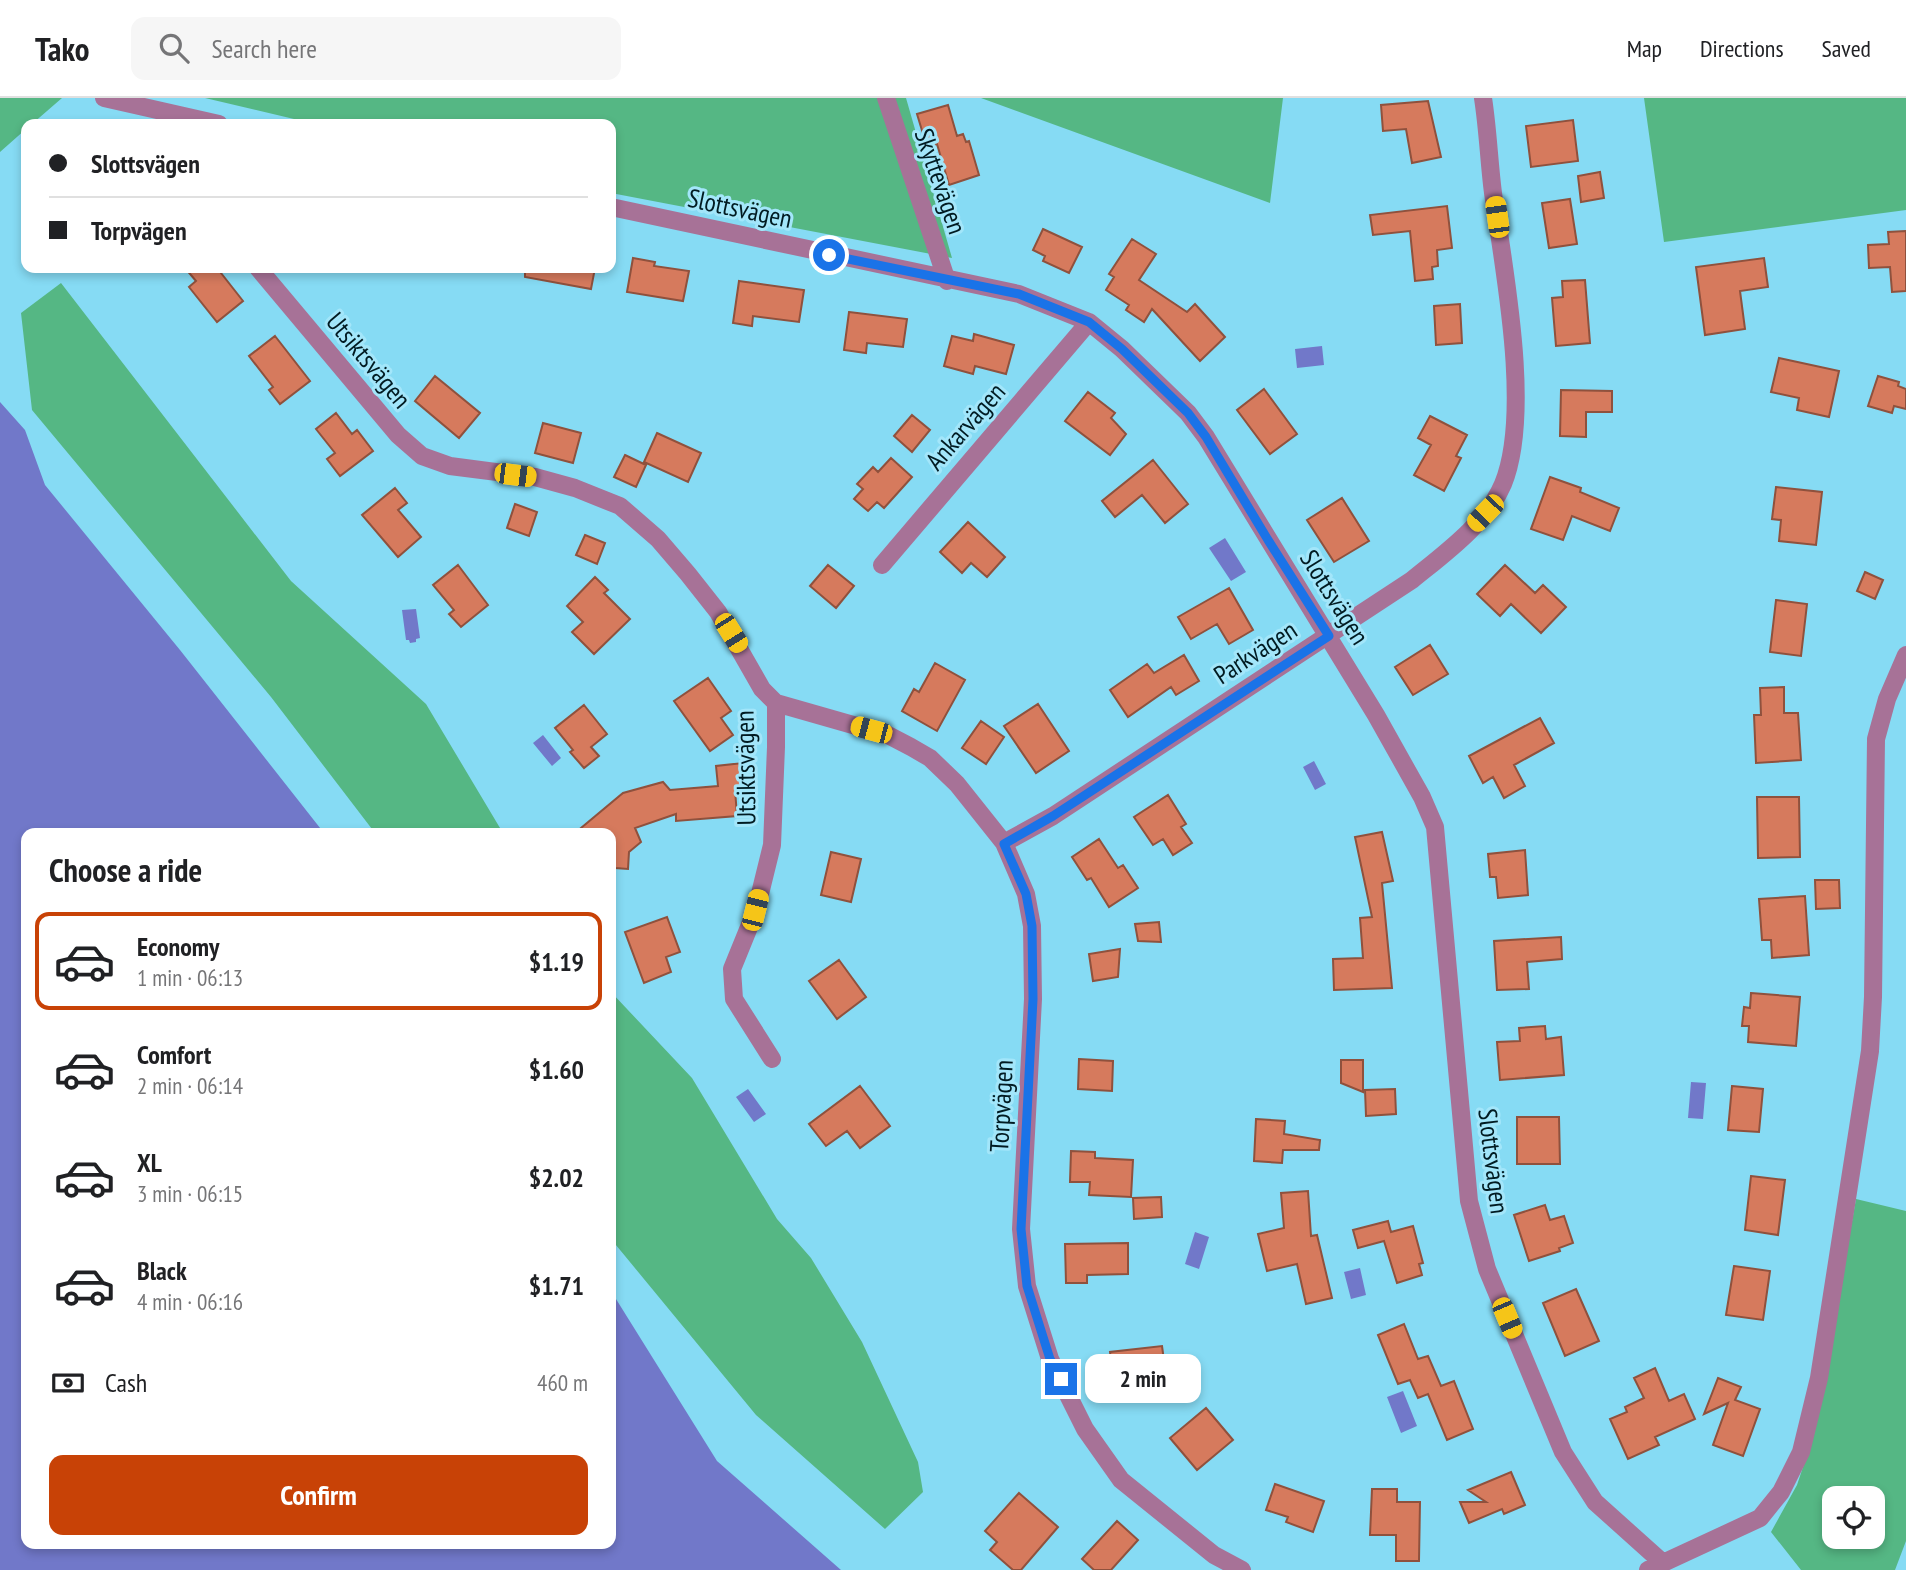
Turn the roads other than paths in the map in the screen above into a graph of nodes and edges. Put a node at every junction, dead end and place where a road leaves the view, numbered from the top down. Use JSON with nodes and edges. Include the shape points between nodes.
{"nodes":[{"id":1,"x":104,"y":98,"type":"edge"},
{"id":2,"x":886,"y":98,"type":"edge"},
{"id":3,"x":1483,"y":98,"type":"edge"},
{"id":4,"x":197,"y":119,"type":"edge"},
{"id":5,"x":616,"y":208,"type":"edge"},
{"id":6,"x":262,"y":273,"type":"edge"},
{"id":7,"x":947,"y":281,"type":"junction"},
{"id":8,"x":1089,"y":322,"type":"junction"},
{"id":9,"x":883,"y":565,"type":"dead end"},
{"id":10,"x":1329,"y":636,"type":"junction"},
{"id":11,"x":1906,"y":656,"type":"edge"},
{"id":12,"x":776,"y":703,"type":"junction"},
{"id":13,"x":1004,"y":844,"type":"junction"},
{"id":14,"x":772,"y":1059,"type":"dead end"},
{"id":15,"x":1656,"y":1566,"type":"edge"},
{"id":16,"x":1242,"y":1570,"type":"edge"}],
"edges":[{"from":1,"to":4,"type":"street"},
{"from":2,"to":7,"type":"street","name":"Skyttevägen"},
{"from":3,"to":10,"type":"street","name":"Parkvägen","via":[[1514,374],[1508,469],[1485,513],[1452,547]]},
{"from":5,"to":7,"type":"street","name":"Slottsvägen"},
{"from":6,"to":12,"type":"street","name":"Utsiktsvägen","via":[[398,435],[422,456],[450,466],[535,477],[620,506],[658,539],[718,612],[762,689]]},
{"from":7,"to":8,"type":"street","name":"Slottsvägen","via":[[1019,294]]},
{"from":8,"to":9,"type":"street","name":"Ankarvägen"},
{"from":8,"to":10,"type":"street","name":"Slottsvägen","via":[[1188,413]]},
{"from":10,"to":13,"type":"street","name":"Parkvägen"},
{"from":10,"to":15,"type":"street","name":"Slottsvägen","via":[[1436,827],[1468,1201],[1487,1269],[1563,1452],[1595,1502]]},
{"from":11,"to":15,"type":"street","name":"Slottsvägen","via":[[1876,739],[1870,1051],[1819,1378],[1801,1452],[1781,1492],[1760,1518]]},
{"from":12,"to":13,"type":"street","name":"Torpvägen","via":[[888,735],[930,758],[957,784]]},
{"from":12,"to":14,"type":"street","name":"Utsiktsvägen","via":[[772,845],[755,910],[732,969],[734,999]]},
{"from":13,"to":16,"type":"street","name":"Torpvägen","via":[[1026,894],[1032,926],[1033,999],[1021,1229],[1027,1286],[1050,1359],[1085,1429],[1121,1480],[1214,1555]]}]}
